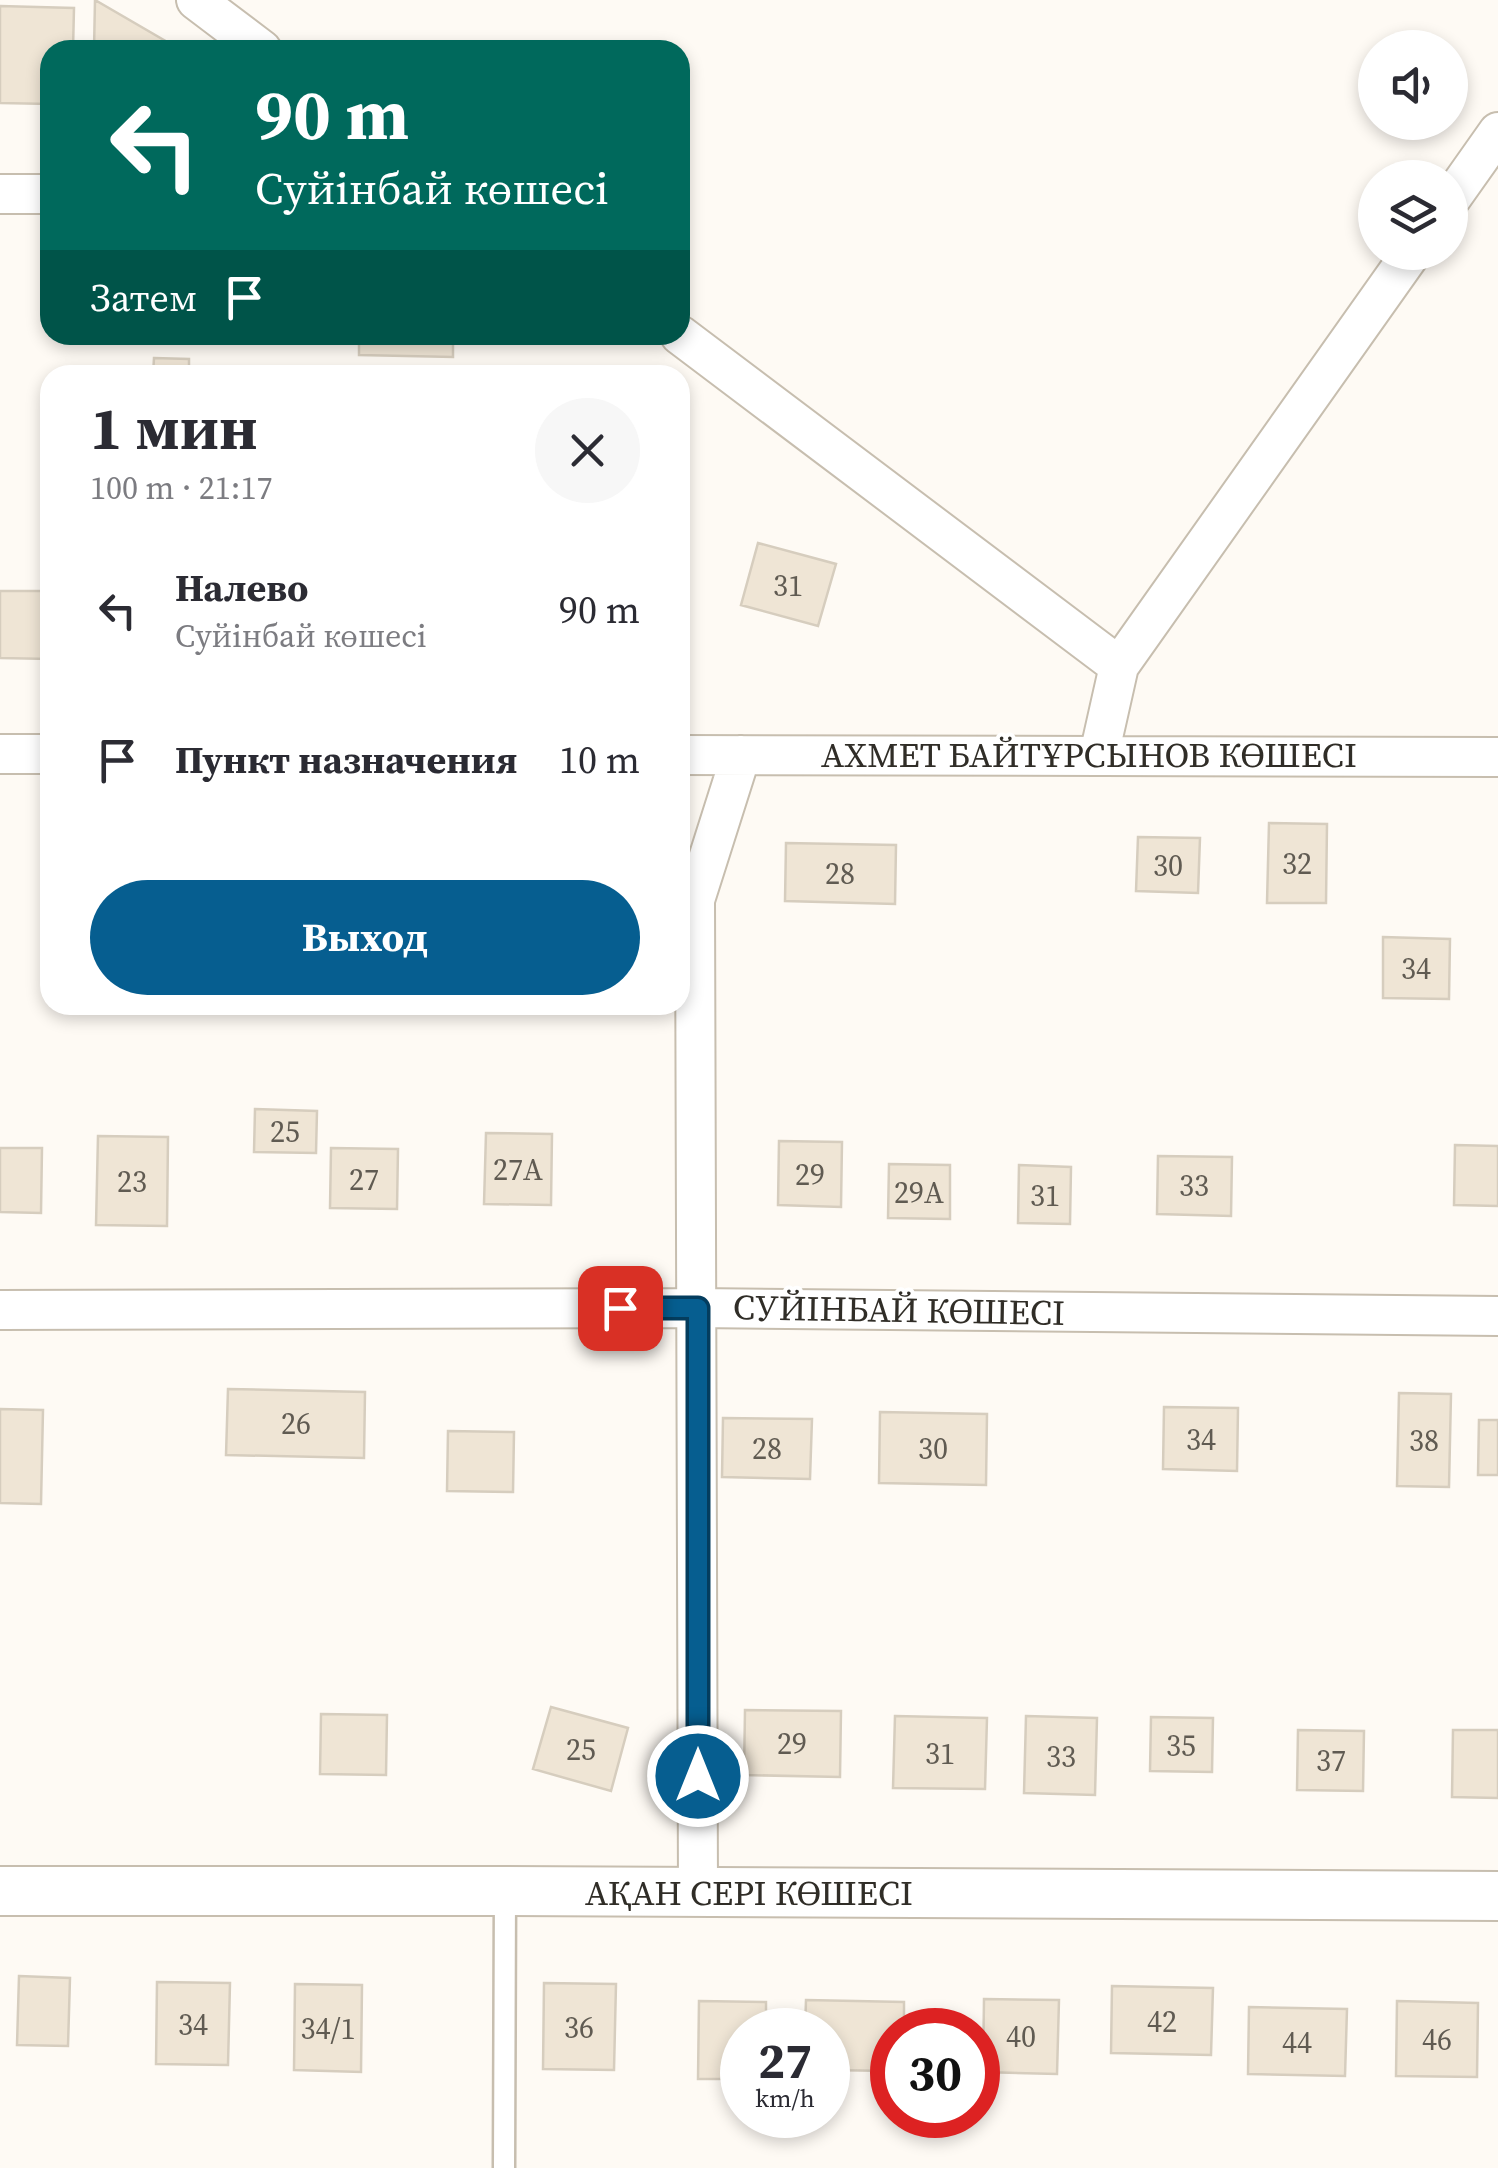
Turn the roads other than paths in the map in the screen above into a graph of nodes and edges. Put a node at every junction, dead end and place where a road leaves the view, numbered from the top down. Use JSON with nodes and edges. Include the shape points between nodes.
{"nodes":[{"id":1,"x":196,"y":0,"type":"edge"},
{"id":2,"x":249,"y":40,"type":"edge"},
{"id":3,"x":1498,"y":132,"type":"edge"},
{"id":4,"x":1470,"y":188,"type":"edge"},
{"id":5,"x":0,"y":194,"type":"edge"},
{"id":6,"x":40,"y":194,"type":"edge"},
{"id":7,"x":1399,"y":270,"type":"edge"},
{"id":8,"x":690,"y":343,"type":"edge"},
{"id":9,"x":1119,"y":666,"type":"junction"},
{"id":10,"x":0,"y":754,"type":"edge"},
{"id":11,"x":40,"y":754,"type":"edge"},
{"id":12,"x":690,"y":755,"type":"edge"},
{"id":13,"x":741,"y":755,"type":"junction"},
{"id":14,"x":1099,"y":755,"type":"junction"},
{"id":15,"x":1498,"y":756,"type":"edge"},
{"id":16,"x":698,"y":1308,"type":"junction"},
{"id":17,"x":0,"y":1310,"type":"edge"},
{"id":18,"x":1498,"y":1316,"type":"edge"},
{"id":19,"x":0,"y":1891,"type":"edge"},
{"id":20,"x":505,"y":1891,"type":"junction"},
{"id":21,"x":698,"y":1893,"type":"junction"},
{"id":22,"x":1498,"y":1896,"type":"edge"},
{"id":23,"x":504,"y":2168,"type":"edge"}],
"edges":[{"from":1,"to":2,"type":"street"},
{"from":3,"to":4,"type":"street"},
{"from":5,"to":6,"type":"street"},
{"from":7,"to":9,"type":"street"},
{"from":8,"to":9,"type":"street"},
{"from":9,"to":14,"type":"street"},
{"from":10,"to":11,"type":"street"},
{"from":12,"to":13,"type":"street","name":"АХМЕТ БАЙТҰРСЫНОВ КӨШЕСІ"},
{"from":13,"to":14,"type":"street","name":"АХМЕТ БАЙТҰРСЫНОВ КӨШЕСІ"},
{"from":13,"to":16,"type":"street","via":[[694,900]]},
{"from":14,"to":15,"type":"street","name":"АХМЕТ БАЙТҰРСЫНОВ КӨШЕСІ"},
{"from":16,"to":17,"type":"street","name":"СУЙІНБАЙ КӨШЕСІ"},
{"from":16,"to":18,"type":"street","name":"СУЙІНБАЙ КӨШЕСІ"},
{"from":16,"to":21,"type":"street"},
{"from":19,"to":20,"type":"street","name":"АҚАН СЕРІ КӨШЕСІ"},
{"from":20,"to":21,"type":"street","name":"АҚАН СЕРІ КӨШЕСІ"},
{"from":20,"to":23,"type":"lane"},
{"from":21,"to":22,"type":"street","name":"АҚАН СЕРІ КӨШЕСІ"}]}
